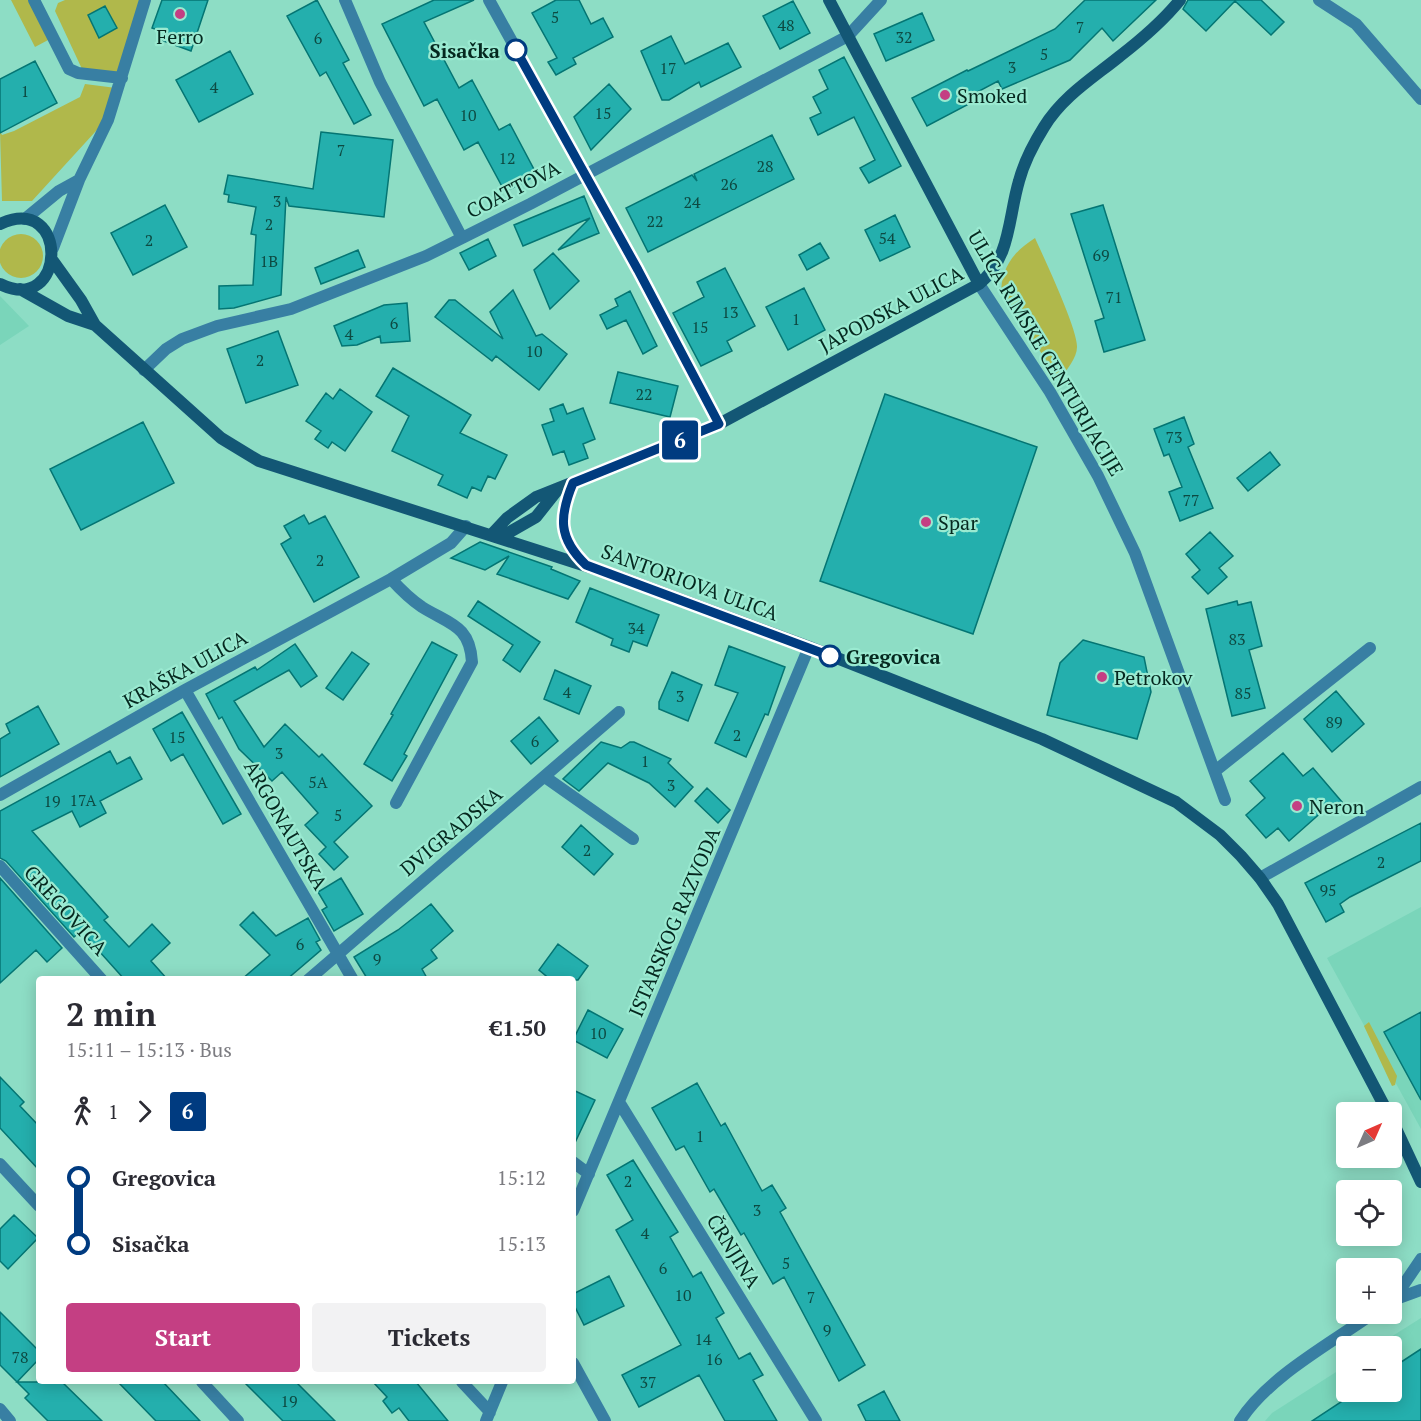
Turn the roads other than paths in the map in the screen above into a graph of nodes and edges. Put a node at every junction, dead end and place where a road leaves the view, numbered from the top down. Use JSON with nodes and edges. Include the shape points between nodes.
{"nodes":[{"id":1,"x":34,"y":0,"type":"edge"},
{"id":2,"x":145,"y":0,"type":"edge"},
{"id":3,"x":345,"y":0,"type":"edge"},
{"id":4,"x":489,"y":0,"type":"edge"},
{"id":5,"x":829,"y":0,"type":"edge"},
{"id":6,"x":880,"y":0,"type":"edge"},
{"id":7,"x":1180,"y":0,"type":"edge"},
{"id":8,"x":1319,"y":0,"type":"edge"},
{"id":9,"x":848,"y":36,"type":"junction"},
{"id":10,"x":122,"y":78,"type":"junction"},
{"id":11,"x":1421,"y":99,"type":"edge"},
{"id":12,"x":584,"y":175,"type":"junction"},
{"id":13,"x":79,"y":180,"type":"junction"},
{"id":14,"x":25,"y":219,"type":"junction"},
{"id":15,"x":3,"y":220,"type":"edge"},
{"id":16,"x":462,"y":238,"type":"junction"},
{"id":17,"x":53,"y":254,"type":"junction"},
{"id":18,"x":0,"y":284,"type":"edge"},
{"id":19,"x":979,"y":284,"type":"junction"},
{"id":20,"x":20,"y":289,"type":"junction"},
{"id":21,"x":95,"y":325,"type":"junction"},
{"id":22,"x":144,"y":370,"type":"junction"},
{"id":23,"x":719,"y":424,"type":"junction"},
{"id":24,"x":573,"y":483,"type":"junction"},
{"id":25,"x":559,"y":488,"type":"junction"},
{"id":26,"x":466,"y":526,"type":"junction"},
{"id":27,"x":496,"y":536,"type":"junction"},
{"id":28,"x":586,"y":565,"type":"junction"},
{"id":29,"x":391,"y":579,"type":"junction"},
{"id":30,"x":809,"y":647,"type":"junction"},
{"id":31,"x":1370,"y":648,"type":"dead end"},
{"id":32,"x":185,"y":690,"type":"junction"},
{"id":33,"x":619,"y":712,"type":"dead end"},
{"id":34,"x":1215,"y":771,"type":"junction"},
{"id":35,"x":544,"y":777,"type":"junction"},
{"id":36,"x":1421,"y":787,"type":"edge"},
{"id":37,"x":0,"y":795,"type":"edge"},
{"id":38,"x":1225,"y":800,"type":"dead end"},
{"id":39,"x":396,"y":803,"type":"dead end"},
{"id":40,"x":633,"y":839,"type":"dead end"},
{"id":41,"x":0,"y":866,"type":"edge"},
{"id":42,"x":1260,"y":878,"type":"junction"},
{"id":43,"x":338,"y":953,"type":"junction"},
{"id":44,"x":98,"y":976,"type":"edge"},
{"id":45,"x":312,"y":976,"type":"edge"},
{"id":46,"x":351,"y":976,"type":"edge"},
{"id":47,"x":619,"y":1102,"type":"junction"},
{"id":48,"x":1382,"y":1102,"type":"edge"},
{"id":49,"x":1402,"y":1140,"type":"edge"},
{"id":50,"x":0,"y":1164,"type":"edge"},
{"id":51,"x":576,"y":1164,"type":"edge"},
{"id":52,"x":589,"y":1174,"type":"junction"},
{"id":53,"x":1420,"y":1176,"type":"edge"},
{"id":54,"x":36,"y":1203,"type":"edge"},
{"id":55,"x":576,"y":1204,"type":"edge"},
{"id":56,"x":1421,"y":1259,"type":"edge"},
{"id":57,"x":1402,"y":1286,"type":"edge"},
{"id":58,"x":1421,"y":1290,"type":"edge"},
{"id":59,"x":1402,"y":1296,"type":"edge"},
{"id":60,"x":1358,"y":1324,"type":"edge"},
{"id":61,"x":576,"y":1368,"type":"edge"},
{"id":62,"x":204,"y":1384,"type":"edge"},
{"id":63,"x":463,"y":1384,"type":"edge"},
{"id":64,"x":501,"y":1384,"type":"edge"},
{"id":65,"x":0,"y":1409,"type":"edge"},
{"id":66,"x":488,"y":1417,"type":"edge"},
{"id":67,"x":10,"y":1421,"type":"edge"},
{"id":68,"x":238,"y":1421,"type":"edge"},
{"id":69,"x":605,"y":1421,"type":"edge"},
{"id":70,"x":816,"y":1421,"type":"edge"},
{"id":71,"x":1240,"y":1421,"type":"edge"}],
"edges":[{"from":1,"to":10,"type":"street","via":[[69,69]]},
{"from":2,"to":10,"type":"street"},
{"from":3,"to":16,"type":"street","via":[[380,82]]},
{"from":4,"to":12,"type":"street"},
{"from":5,"to":9,"type":"main road","name":"ULICA RIMSKE CENTURIJACIJE"},
{"from":6,"to":9,"type":"street","name":"COATTOVA"},
{"from":7,"to":19,"type":"main road","name":"JAPODSKA ULICA","via":[[1154,27],[1059,106],[1044,127],[1019,179],[999,262]]},
{"from":8,"to":11,"type":"street","via":[[1356,24]]},
{"from":9,"to":12,"type":"street","name":"COATTOVA"},
{"from":9,"to":19,"type":"main road","name":"ULICA RIMSKE CENTURIJACIJE"},
{"from":10,"to":13,"type":"street","via":[[108,120]]},
{"from":12,"to":16,"type":"street","name":"COATTOVA"},
{"from":12,"to":23,"type":"street"},
{"from":13,"to":14,"type":"street"},
{"from":13,"to":17,"type":"street"},
{"from":14,"to":15,"type":"main road"},
{"from":14,"to":17,"type":"main road","name":"SANTORIOVA ULICA","via":[[43,230]]},
{"from":16,"to":22,"type":"street","name":"COATTOVA","via":[[291,309],[217,326],[182,339]]},
{"from":17,"to":20,"type":"main road","via":[[41,281]]},
{"from":17,"to":21,"type":"main road","name":"SANTORIOVA ULICA"},
{"from":18,"to":20,"type":"main road","name":"SANTORIOVA ULICA"},
{"from":19,"to":23,"type":"main road","name":"JAPODSKA ULICA"},
{"from":19,"to":34,"type":"street","name":"ULICA RIMSKE CENTURIJACIJE","via":[[1050,392],[1098,476],[1134,553]]},
{"from":20,"to":21,"type":"main road","name":"SANTORIOVA ULICA","via":[[68,316]]},
{"from":21,"to":22,"type":"main road","name":"SANTORIOVA ULICA"},
{"from":22,"to":26,"type":"main road","name":"SANTORIOVA ULICA","via":[[221,438],[259,461]]},
{"from":23,"to":24,"type":"main road","name":"JAPODSKA ULICA"},
{"from":24,"to":25,"type":"main road","name":"JAPODSKA ULICA"},
{"from":24,"to":28,"type":"main road","via":[[563,512],[563,530]]},
{"from":25,"to":27,"type":"main road","name":"JAPODSKA ULICA","via":[[519,508]]},
{"from":25,"to":27,"type":"main road","via":[[537,517]]},
{"from":26,"to":27,"type":"main road","name":"SANTORIOVA ULICA"},
{"from":26,"to":29,"type":"street","name":"KRAŠKA ULICA","via":[[451,543]]},
{"from":27,"to":28,"type":"main road","name":"SANTORIOVA ULICA"},
{"from":28,"to":30,"type":"main road","name":"SANTORIOVA ULICA"},
{"from":29,"to":32,"type":"street","name":"KRAŠKA ULICA"},
{"from":29,"to":39,"type":"street","via":[[409,598],[462,631],[471,645],[472,662]]},
{"from":30,"to":42,"type":"main road","name":"SANTORIOVA ULICA","via":[[1052,744],[1176,802],[1220,836]]},
{"from":30,"to":47,"type":"street","name":"ISTARSKOG RAZVODA"},
{"from":31,"to":34,"type":"street"},
{"from":32,"to":37,"type":"street","name":"KRAŠKA ULICA"},
{"from":32,"to":43,"type":"street","name":"ARGONAUTSKA"},
{"from":33,"to":35,"type":"street","name":"DVIGRADSKA"},
{"from":34,"to":38,"type":"street","name":"ULICA RIMSKE CENTURIJACIJE"},
{"from":35,"to":40,"type":"street"},
{"from":35,"to":43,"type":"street","name":"DVIGRADSKA"},
{"from":36,"to":42,"type":"street"},
{"from":41,"to":44,"type":"street","name":"GREGOVICA"},
{"from":42,"to":48,"type":"main road","via":[[1299,942]]},
{"from":43,"to":45,"type":"street","name":"DVIGRADSKA"},
{"from":43,"to":46,"type":"street","name":"ARGONAUTSKA"},
{"from":47,"to":52,"type":"street","name":"ISTARSKOG RAZVODA"},
{"from":47,"to":70,"type":"street","name":"ČRNJINA"},
{"from":49,"to":53,"type":"main road"},
{"from":50,"to":54,"type":"street"},
{"from":51,"to":52,"type":"street"},
{"from":52,"to":55,"type":"street","name":"ISTARSKOG RAZVODA"},
{"from":56,"to":57,"type":"street"},
{"from":58,"to":59,"type":"street"},
{"from":60,"to":71,"type":"street","via":[[1272,1384]]},
{"from":61,"to":69,"type":"street"},
{"from":62,"to":68,"type":"street"},
{"from":63,"to":66,"type":"street"},
{"from":64,"to":66,"type":"street"},
{"from":65,"to":67,"type":"street"}]}
